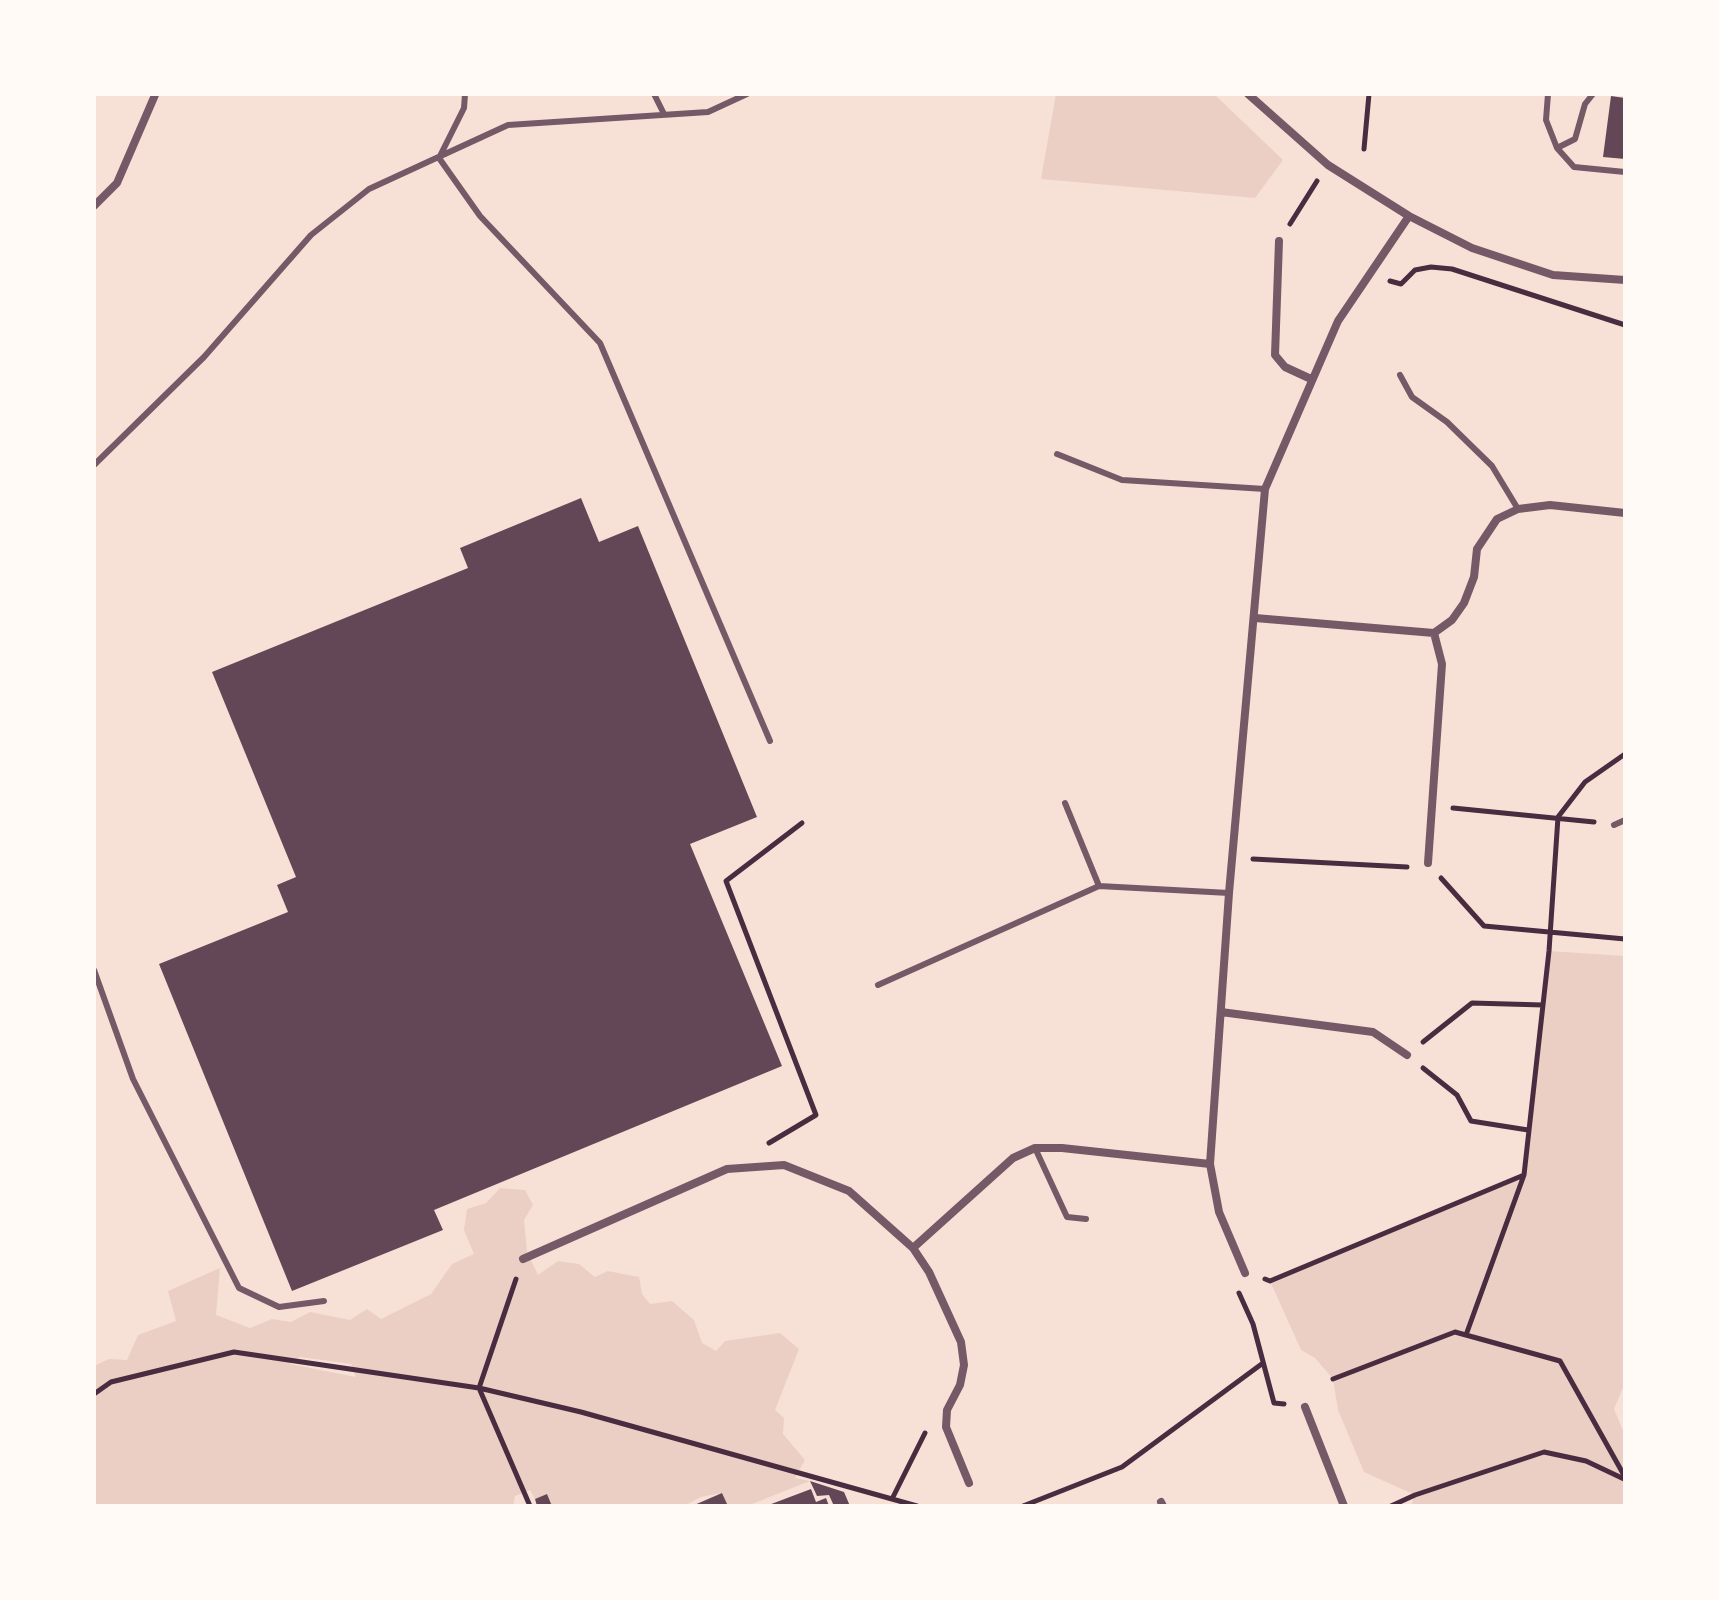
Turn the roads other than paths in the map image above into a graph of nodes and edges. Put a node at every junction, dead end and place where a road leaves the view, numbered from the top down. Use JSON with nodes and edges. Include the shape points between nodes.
{"nodes":[{"id":1,"x":155,"y":94,"type":"edge"},
{"id":2,"x":465,"y":94,"type":"edge"},
{"id":3,"x":654,"y":94,"type":"edge"},
{"id":4,"x":747,"y":94,"type":"edge"},
{"id":5,"x":1248,"y":94,"type":"edge"},
{"id":6,"x":1548,"y":94,"type":"edge"},
{"id":7,"x":1593,"y":94,"type":"edge"},
{"id":8,"x":664,"y":114,"type":"junction"},
{"id":9,"x":1557,"y":148,"type":"junction"},
{"id":10,"x":439,"y":158,"type":"junction"},
{"id":11,"x":1625,"y":172,"type":"edge"},
{"id":12,"x":94,"y":206,"type":"edge"},
{"id":13,"x":1409,"y":216,"type":"junction"},
{"id":14,"x":1279,"y":241,"type":"road end"},
{"id":15,"x":1625,"y":280,"type":"edge"},
{"id":16,"x":1400,"y":375,"type":"dead end"},
{"id":17,"x":1311,"y":379,"type":"junction"},
{"id":18,"x":1057,"y":454,"type":"dead end"},
{"id":19,"x":94,"y":465,"type":"edge"},
{"id":20,"x":1265,"y":489,"type":"junction"},
{"id":21,"x":1518,"y":509,"type":"junction"},
{"id":22,"x":1625,"y":513,"type":"edge"},
{"id":23,"x":1255,"y":618,"type":"junction"},
{"id":24,"x":1434,"y":633,"type":"junction"},
{"id":25,"x":770,"y":741,"type":"dead end"},
{"id":26,"x":1065,"y":803,"type":"dead end"},
{"id":27,"x":1625,"y":820,"type":"edge"},
{"id":28,"x":1614,"y":825,"type":"road end"},
{"id":29,"x":1428,"y":863,"type":"road end"},
{"id":30,"x":1099,"y":886,"type":"junction"},
{"id":31,"x":1229,"y":893,"type":"junction"},
{"id":32,"x":94,"y":970,"type":"edge"},
{"id":33,"x":878,"y":985,"type":"dead end"},
{"id":34,"x":1221,"y":1012,"type":"junction"},
{"id":35,"x":1407,"y":1055,"type":"road end"},
{"id":36,"x":1035,"y":1148,"type":"junction"},
{"id":37,"x":1210,"y":1164,"type":"junction"},
{"id":38,"x":1086,"y":1219,"type":"dead end"},
{"id":39,"x":913,"y":1248,"type":"junction"},
{"id":40,"x":523,"y":1259,"type":"road end"},
{"id":41,"x":1245,"y":1273,"type":"road end"},
{"id":42,"x":324,"y":1301,"type":"dead end"},
{"id":43,"x":1305,"y":1407,"type":"road end"},
{"id":44,"x":969,"y":1483,"type":"dead end"},
{"id":45,"x":1344,"y":1506,"type":"edge"}],
"edges":[{"from":1,"to":12,"type":"street","via":[[117,183]]},
{"from":2,"to":10,"type":"lane","via":[[464,108]]},
{"from":3,"to":8,"type":"lane"},
{"from":4,"to":8,"type":"lane","via":[[708,112]]},
{"from":5,"to":13,"type":"street","via":[[1328,165]]},
{"from":6,"to":9,"type":"lane","via":[[1546,120]]},
{"from":7,"to":9,"type":"lane","via":[[1575,139]]},
{"from":8,"to":10,"type":"lane","via":[[508,125]]},
{"from":9,"to":11,"type":"lane","via":[[1574,167]]},
{"from":10,"to":19,"type":"lane","via":[[369,189],[311,235],[204,357]]},
{"from":10,"to":25,"type":"lane","via":[[480,216],[600,343]]},
{"from":13,"to":15,"type":"street","via":[[1472,248],[1553,275]]},
{"from":13,"to":17,"type":"street","via":[[1338,321]]},
{"from":14,"to":17,"type":"street","via":[[1275,355],[1285,367]]},
{"from":16,"to":21,"type":"lane","via":[[1412,397],[1492,466]]},
{"from":17,"to":20,"type":"street"},
{"from":18,"to":20,"type":"lane","via":[[1122,480]]},
{"from":20,"to":23,"type":"street"},
{"from":21,"to":22,"type":"street","via":[[1550,505]]},
{"from":21,"to":24,"type":"street","via":[[1497,519],[1483,535],[1464,603]]},
{"from":23,"to":24,"type":"street"},
{"from":23,"to":31,"type":"street"},
{"from":24,"to":29,"type":"street","via":[[1442,664]]},
{"from":26,"to":30,"type":"lane"},
{"from":27,"to":28,"type":"lane"},
{"from":30,"to":31,"type":"lane"},
{"from":30,"to":33,"type":"lane"},
{"from":31,"to":34,"type":"street"},
{"from":32,"to":42,"type":"lane","via":[[133,1079],[239,1288],[279,1307]]},
{"from":34,"to":35,"type":"street","via":[[1373,1032]]},
{"from":34,"to":37,"type":"street"},
{"from":36,"to":37,"type":"street"},
{"from":36,"to":38,"type":"lane","via":[[1067,1217]]},
{"from":36,"to":39,"type":"street","via":[[1013,1158]]},
{"from":37,"to":41,"type":"street","via":[[1219,1212]]},
{"from":39,"to":40,"type":"street","via":[[849,1191],[784,1165],[727,1169]]},
{"from":39,"to":44,"type":"street","via":[[961,1342],[962,1375],[947,1410],[946,1427]]},
{"from":43,"to":45,"type":"street"}]}
